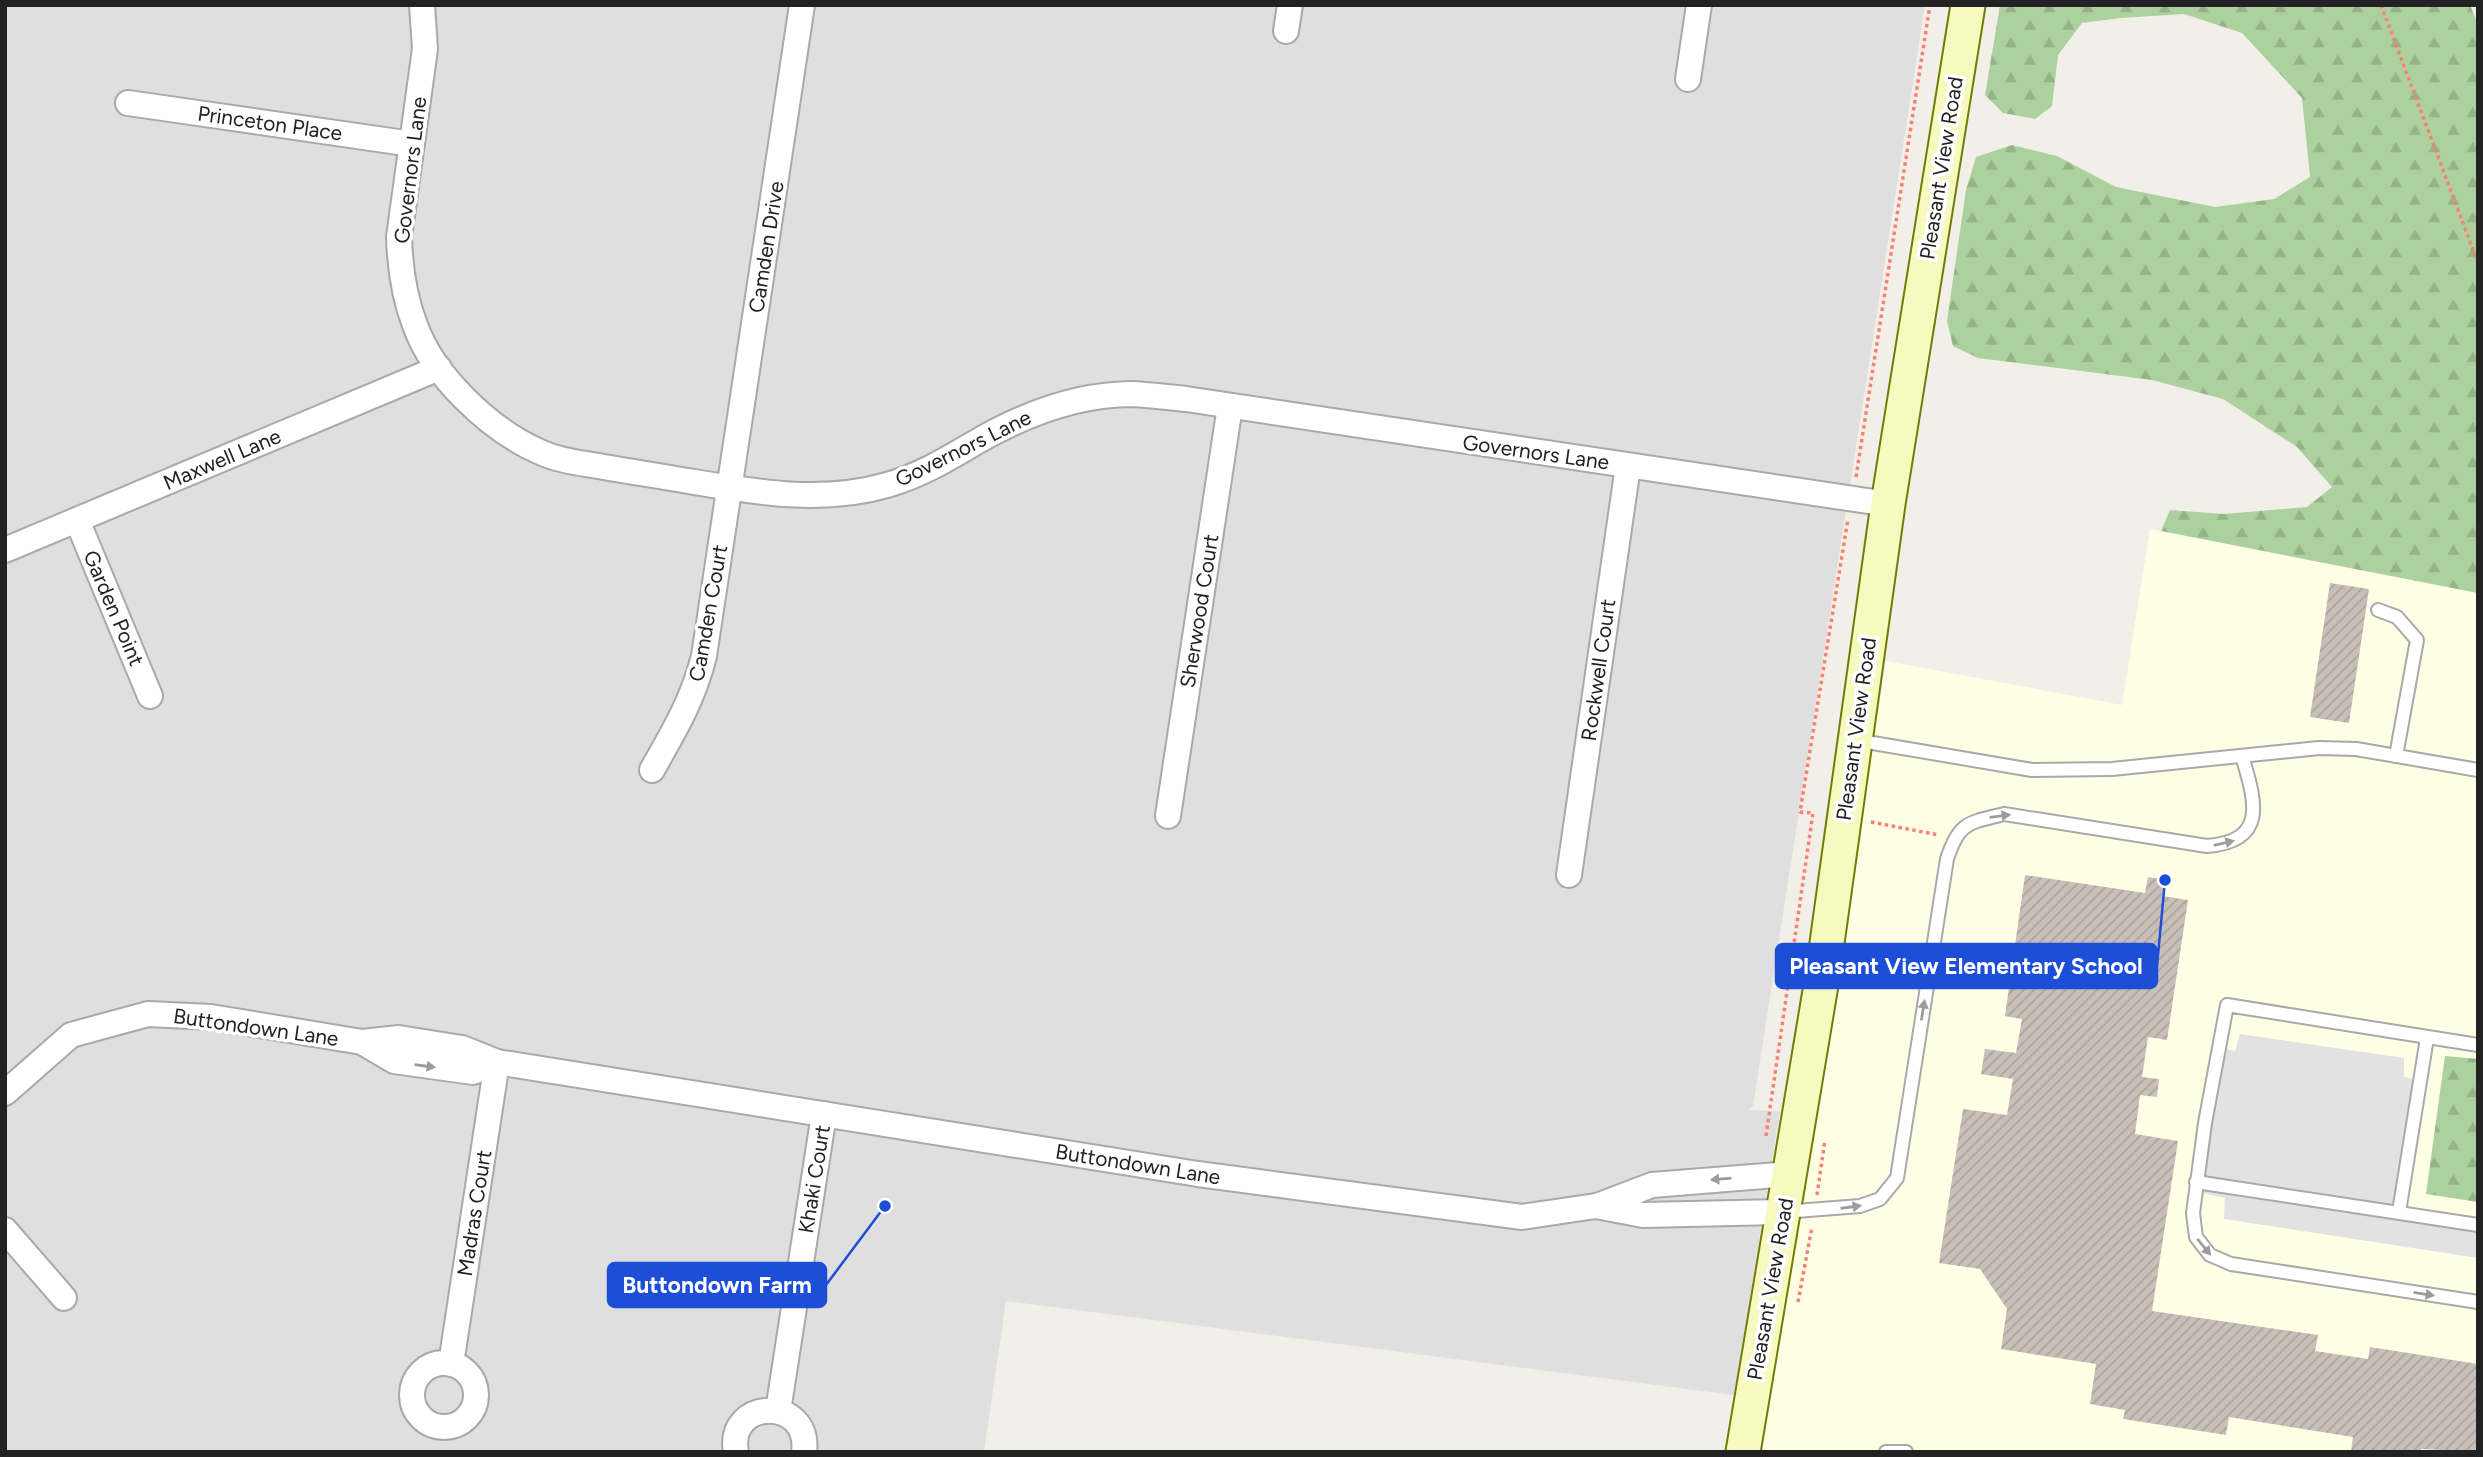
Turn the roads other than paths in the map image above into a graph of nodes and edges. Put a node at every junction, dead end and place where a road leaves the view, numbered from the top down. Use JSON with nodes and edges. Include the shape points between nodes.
{"nodes":[{"id":1,"x":422,"y":5,"type":"edge"},
{"id":2,"x":802,"y":5,"type":"edge"},
{"id":3,"x":1290,"y":5,"type":"edge"},
{"id":4,"x":1699,"y":5,"type":"edge"},
{"id":5,"x":1968,"y":5,"type":"edge"},
{"id":6,"x":1286,"y":31,"type":"dead end"},
{"id":7,"x":1688,"y":79,"type":"dead end"},
{"id":8,"x":128,"y":103,"type":"dead end"},
{"id":9,"x":412,"y":144,"type":"junction"},
{"id":10,"x":439,"y":368,"type":"junction"},
{"id":11,"x":1230,"y":406,"type":"junction"},
{"id":12,"x":1628,"y":466,"type":"junction"},
{"id":13,"x":729,"y":488,"type":"junction"},
{"id":14,"x":1888,"y":504,"type":"junction"},
{"id":15,"x":77,"y":520,"type":"junction"},
{"id":16,"x":5,"y":550,"type":"edge"},
{"id":17,"x":2378,"y":610,"type":"dead end"},
{"id":18,"x":150,"y":696,"type":"dead end"},
{"id":19,"x":1854,"y":740,"type":"junction"},
{"id":20,"x":2242,"y":756,"type":"junction"},
{"id":21,"x":2396,"y":756,"type":"junction"},
{"id":22,"x":652,"y":770,"type":"dead end"},
{"id":23,"x":2478,"y":770,"type":"edge"},
{"id":24,"x":1168,"y":816,"type":"dead end"},
{"id":25,"x":1569,"y":875,"type":"dead end"},
{"id":26,"x":2427,"y":1038,"type":"junction"},
{"id":27,"x":2478,"y":1045,"type":"edge"},
{"id":28,"x":497,"y":1062,"type":"junction"},
{"id":29,"x":5,"y":1093,"type":"edge"},
{"id":30,"x":824,"y":1114,"type":"junction"},
{"id":31,"x":1789,"y":1174,"type":"junction"},
{"id":32,"x":2196,"y":1182,"type":"junction"},
{"id":33,"x":1596,"y":1206,"type":"junction"},
{"id":34,"x":1783,"y":1212,"type":"junction"},
{"id":35,"x":2399,"y":1212,"type":"junction"},
{"id":36,"x":2478,"y":1225,"type":"edge"},
{"id":37,"x":5,"y":1230,"type":"edge"},
{"id":38,"x":64,"y":1298,"type":"dead end"},
{"id":39,"x":2478,"y":1303,"type":"edge"},
{"id":40,"x":451,"y":1364,"type":"dead end"},
{"id":41,"x":778,"y":1411,"type":"junction"},
{"id":42,"x":736,"y":1452,"type":"edge"},
{"id":43,"x":804,"y":1452,"type":"edge"},
{"id":44,"x":1743,"y":1452,"type":"edge"},
{"id":45,"x":1886,"y":1452,"type":"edge"},
{"id":46,"x":1906,"y":1452,"type":"edge"}],
"edges":[{"from":1,"to":9,"type":"street","name":"Governors Lane","via":[[425,49]]},
{"from":2,"to":13,"type":"street","name":"Camden Drive"},
{"from":3,"to":6,"type":"street"},
{"from":4,"to":7,"type":"street"},
{"from":5,"to":14,"type":"main road","name":"Pleasant View Road"},
{"from":8,"to":9,"type":"street","name":"Princeton Place"},
{"from":9,"to":10,"type":"street","name":"Governors Lane","via":[[399,237],[400,265],[415,328]]},
{"from":10,"to":13,"type":"street","name":"Governors Lane","via":[[484,418],[538,451],[564,460]]},
{"from":10,"to":15,"type":"street","name":"Maxwell Lane"},
{"from":11,"to":12,"type":"street","name":"Governors Lane"},
{"from":11,"to":13,"type":"street","name":"Governors Lane","via":[[1132,394],[1081,399],[1042,410],[944,462],[888,485],[833,494],[784,495]]},
{"from":11,"to":24,"type":"street","name":"Sherwood Court"},
{"from":12,"to":14,"type":"street","name":"Governors Lane"},
{"from":12,"to":25,"type":"street","name":"Rockwell Court"},
{"from":13,"to":22,"type":"street","name":"Camden Court","via":[[697,683]]},
{"from":14,"to":19,"type":"main road","name":"Pleasant View Road"},
{"from":15,"to":16,"type":"street","name":"Maxwell Lane"},
{"from":15,"to":18,"type":"street","name":"Garden Point"},
{"from":17,"to":21,"type":"lane","via":[[2397,617],[2417,640]]},
{"from":19,"to":20,"type":"lane","via":[[2032,770],[2112,769]]},
{"from":19,"to":31,"type":"main road","name":"Pleasant View Road","via":[[1822,979]]},
{"from":20,"to":21,"type":"lane","via":[[2319,748]]},
{"from":34,"to":20,"type":"lane","one_way":true,"via":[[1860,1206],[1880,1199],[1896,1178],[1954,838],[1971,822],[2004,814],[2207,846],[2227,844],[2242,837],[2250,824],[2254,798]]},
{"from":21,"to":23,"type":"lane"},
{"from":26,"to":27,"type":"lane"},
{"from":26,"to":32,"type":"lane","via":[[2227,1005]]},
{"from":26,"to":35,"type":"lane"},
{"from":28,"to":29,"type":"street","name":"Buttondown Lane","via":[[462,1048],[399,1038],[362,1042],[211,1017],[148,1014],[71,1035]]},
{"from":28,"to":30,"type":"street","name":"Buttondown Lane"},
{"from":28,"to":40,"type":"street","name":"Madras Court"},
{"from":30,"to":33,"type":"street","name":"Buttondown Lane","via":[[1198,1174],[1522,1217]]},
{"from":30,"to":41,"type":"street","name":"Khaki Court"},
{"from":31,"to":33,"type":"street","one_way":true,"via":[[1652,1185]]},
{"from":31,"to":34,"type":"main road","name":"Pleasant View Road"},
{"from":32,"to":35,"type":"lane"},
{"from":32,"to":39,"type":"lane","one_way":true,"via":[[2196,1237],[2210,1255],[2231,1264]]},
{"from":33,"to":34,"type":"street","name":"Buttondown Lane","via":[[1643,1215]]},
{"from":34,"to":44,"type":"main road","name":"Pleasant View Road"},
{"from":35,"to":36,"type":"lane"},
{"from":37,"to":38,"type":"street"},
{"from":41,"to":42,"type":"street","via":[[748,1417],[736,1435]]},
{"from":41,"to":43,"type":"street","via":[[797,1423]]},
{"from":45,"to":46,"type":"lane"}]}
